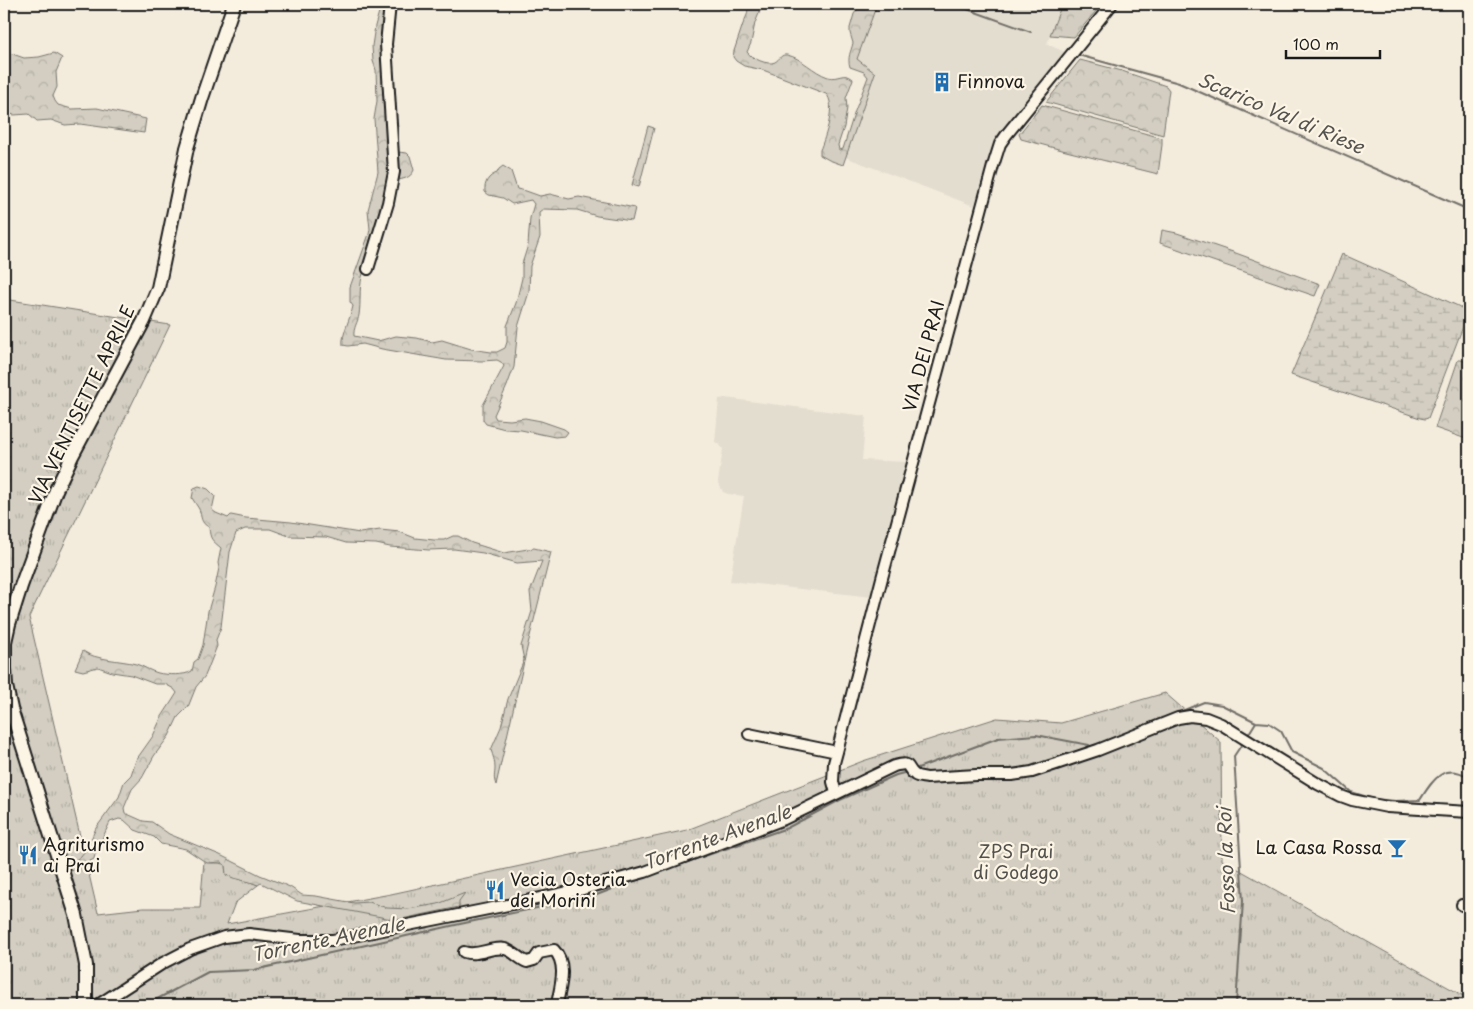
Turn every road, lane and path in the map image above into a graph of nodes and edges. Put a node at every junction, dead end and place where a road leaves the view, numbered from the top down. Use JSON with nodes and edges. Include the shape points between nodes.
{"nodes":[{"id":1,"x":234,"y":4,"type":"edge"},
{"id":2,"x":390,"y":4,"type":"edge"},
{"id":3,"x":1112,"y":4,"type":"edge"},
{"id":4,"x":368,"y":269,"type":"dead end"},
{"id":5,"x":749,"y":734,"type":"dead end"},
{"id":6,"x":837,"y":752,"type":"junction"},
{"id":7,"x":836,"y":793,"type":"junction"},
{"id":8,"x":1469,"y":812,"type":"edge"},
{"id":9,"x":464,"y":952,"type":"dead end"},
{"id":10,"x":558,"y":1000,"type":"dead end"},
{"id":11,"x":86,"y":1005,"type":"edge"},
{"id":12,"x":98,"y":1005,"type":"edge"}],
"edges":[{"from":1,"to":11,"type":"main road","name":"VIA VENTISETTE APRILE","via":[[187,148],[158,288],[56,490],[21,586],[5,642],[6,686],[11,709],[76,915],[86,965]]},
{"from":2,"to":4,"type":"street","via":[[386,44],[394,172]]},
{"from":3,"to":6,"type":"street","name":"VIA DEI PRAI","via":[[1000,144]]},
{"from":5,"to":6,"type":"street"},
{"from":6,"to":7,"type":"street","name":"VIA DEI PRAI","via":[[833,782]]},
{"from":7,"to":8,"type":"street","via":[[901,764],[927,778],[1032,772],[1190,716],[1226,726],[1324,788],[1352,800],[1387,807]]},
{"from":7,"to":12,"type":"street","via":[[784,819],[645,872],[583,889],[333,940],[249,934],[224,937],[163,963]]},
{"from":9,"to":10,"type":"street","via":[[506,949],[527,962],[534,960],[539,952],[554,950],[562,968]]}]}
